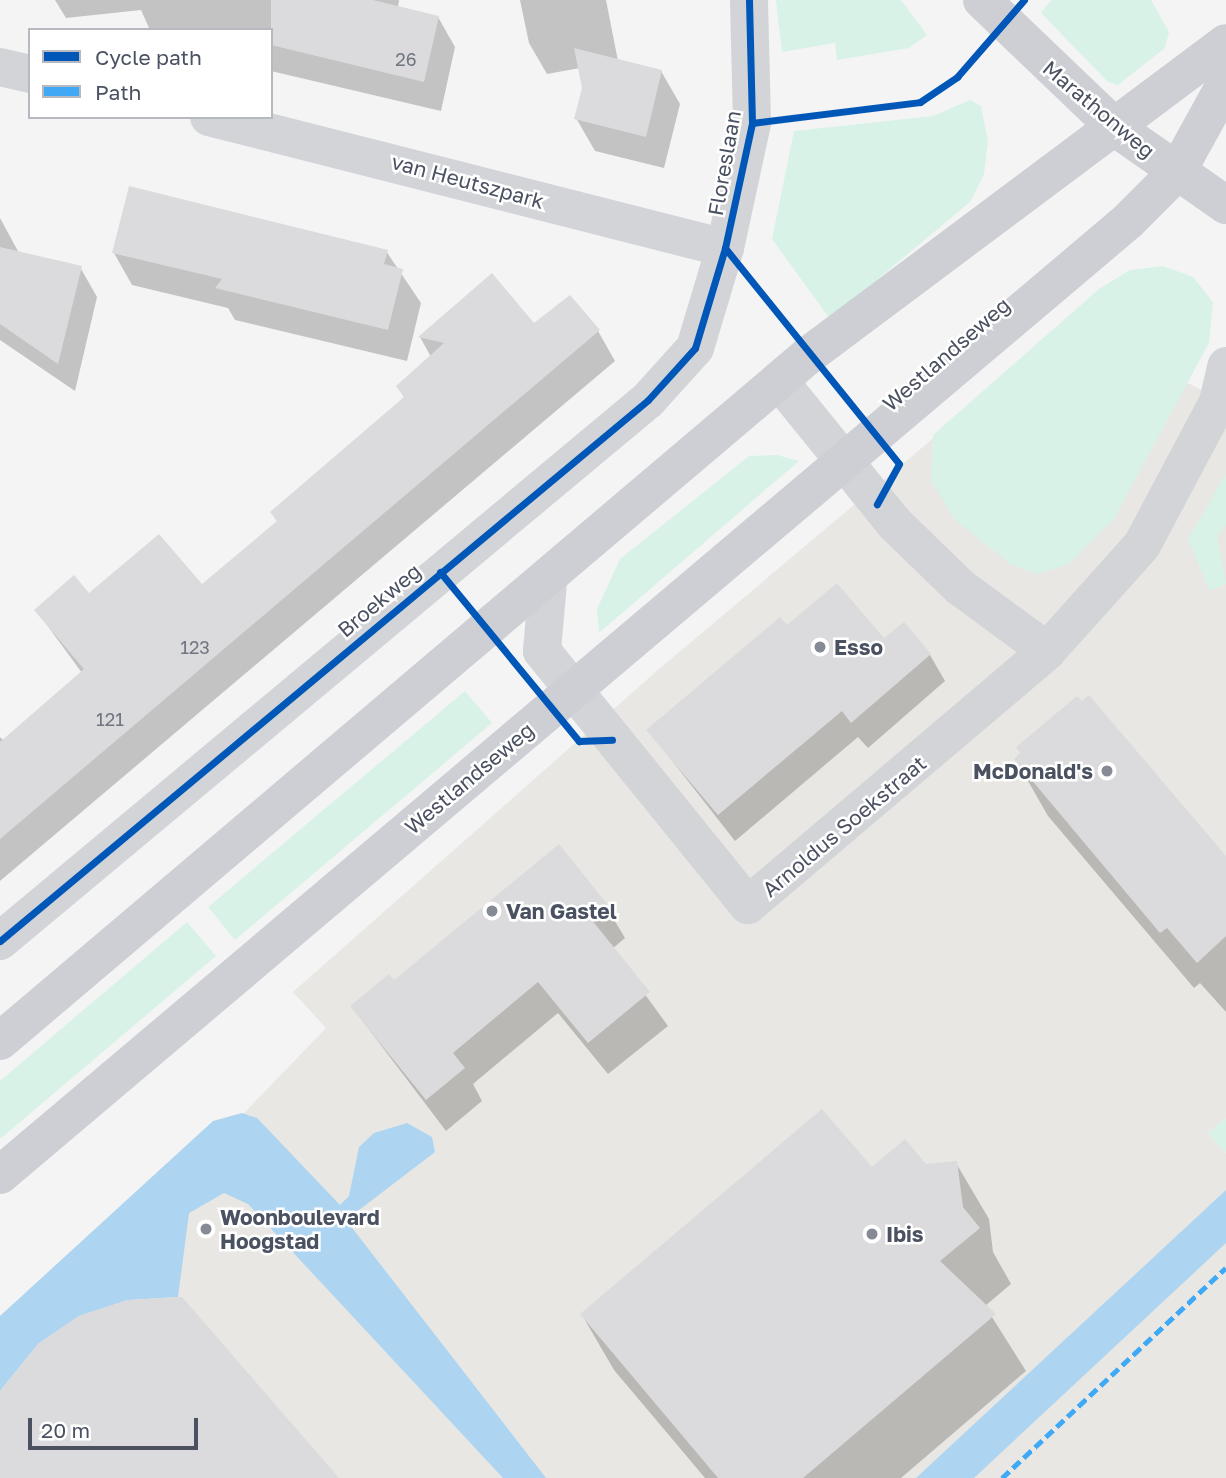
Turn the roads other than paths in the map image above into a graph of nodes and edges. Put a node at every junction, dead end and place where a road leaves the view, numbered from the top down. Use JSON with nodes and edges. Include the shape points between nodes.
{"nodes":[{"id":1,"x":749,"y":0,"type":"edge"},
{"id":2,"x":982,"y":0,"type":"edge"},
{"id":3,"x":1226,"y":43,"type":"edge"},
{"id":4,"x":0,"y":67,"type":"edge"},
{"id":5,"x":28,"y":74,"type":"edge"},
{"id":6,"x":1226,"y":83,"type":"edge"},
{"id":7,"x":217,"y":119,"type":"edge"},
{"id":8,"x":1117,"y":129,"type":"junction"},
{"id":9,"x":1177,"y":172,"type":"junction"},
{"id":10,"x":1226,"y":205,"type":"edge"},
{"id":11,"x":725,"y":248,"type":"junction"},
{"id":12,"x":780,"y":382,"type":"junction"},
{"id":13,"x":1223,"y":388,"type":"edge"},
{"id":14,"x":845,"y":462,"type":"junction"},
{"id":15,"x":548,"y":582,"type":"junction"},
{"id":16,"x":1047,"y":652,"type":"junction"},
{"id":17,"x":573,"y":693,"type":"junction"},
{"id":18,"x":0,"y":941,"type":"edge"},
{"id":19,"x":0,"y":1041,"type":"edge"},
{"id":20,"x":0,"y":1175,"type":"edge"}],
"edges":[{"from":1,"to":11,"type":"street","name":"Floreslaan","via":[[752,123]]},
{"from":2,"to":8,"type":"main road","name":"Marathonweg"},
{"from":3,"to":8,"type":"main road"},
{"from":4,"to":5,"type":"street"},
{"from":6,"to":9,"type":"main road","name":"Westlandseweg"},
{"from":7,"to":11,"type":"street","name":"van Heutszpark"},
{"from":8,"to":9,"type":"main road","name":"Marathonweg"},
{"from":8,"to":12,"type":"main road"},
{"from":9,"to":10,"type":"main road","name":"Marathonweg"},
{"from":9,"to":14,"type":"main road","name":"Westlandseweg","via":[[1129,221]]},
{"from":11,"to":18,"type":"street","name":"Broekweg","via":[[695,348],[648,400]]},
{"from":12,"to":14,"type":"street"},
{"from":12,"to":15,"type":"main road"},
{"from":13,"to":16,"type":"street","name":"Arnoldus Soekstraat","via":[[1142,545]]},
{"from":14,"to":16,"type":"street","via":[[877,504],[960,587]]},
{"from":14,"to":17,"type":"main road","name":"Westlandseweg"},
{"from":15,"to":17,"type":"street","name":"Arnoldus Soekstraat","via":[[542,651]]},
{"from":15,"to":19,"type":"main road"},
{"from":16,"to":17,"type":"street","name":"Arnoldus Soekstraat","via":[[748,905]]},
{"from":17,"to":20,"type":"main road","name":"Westlandseweg"}]}
